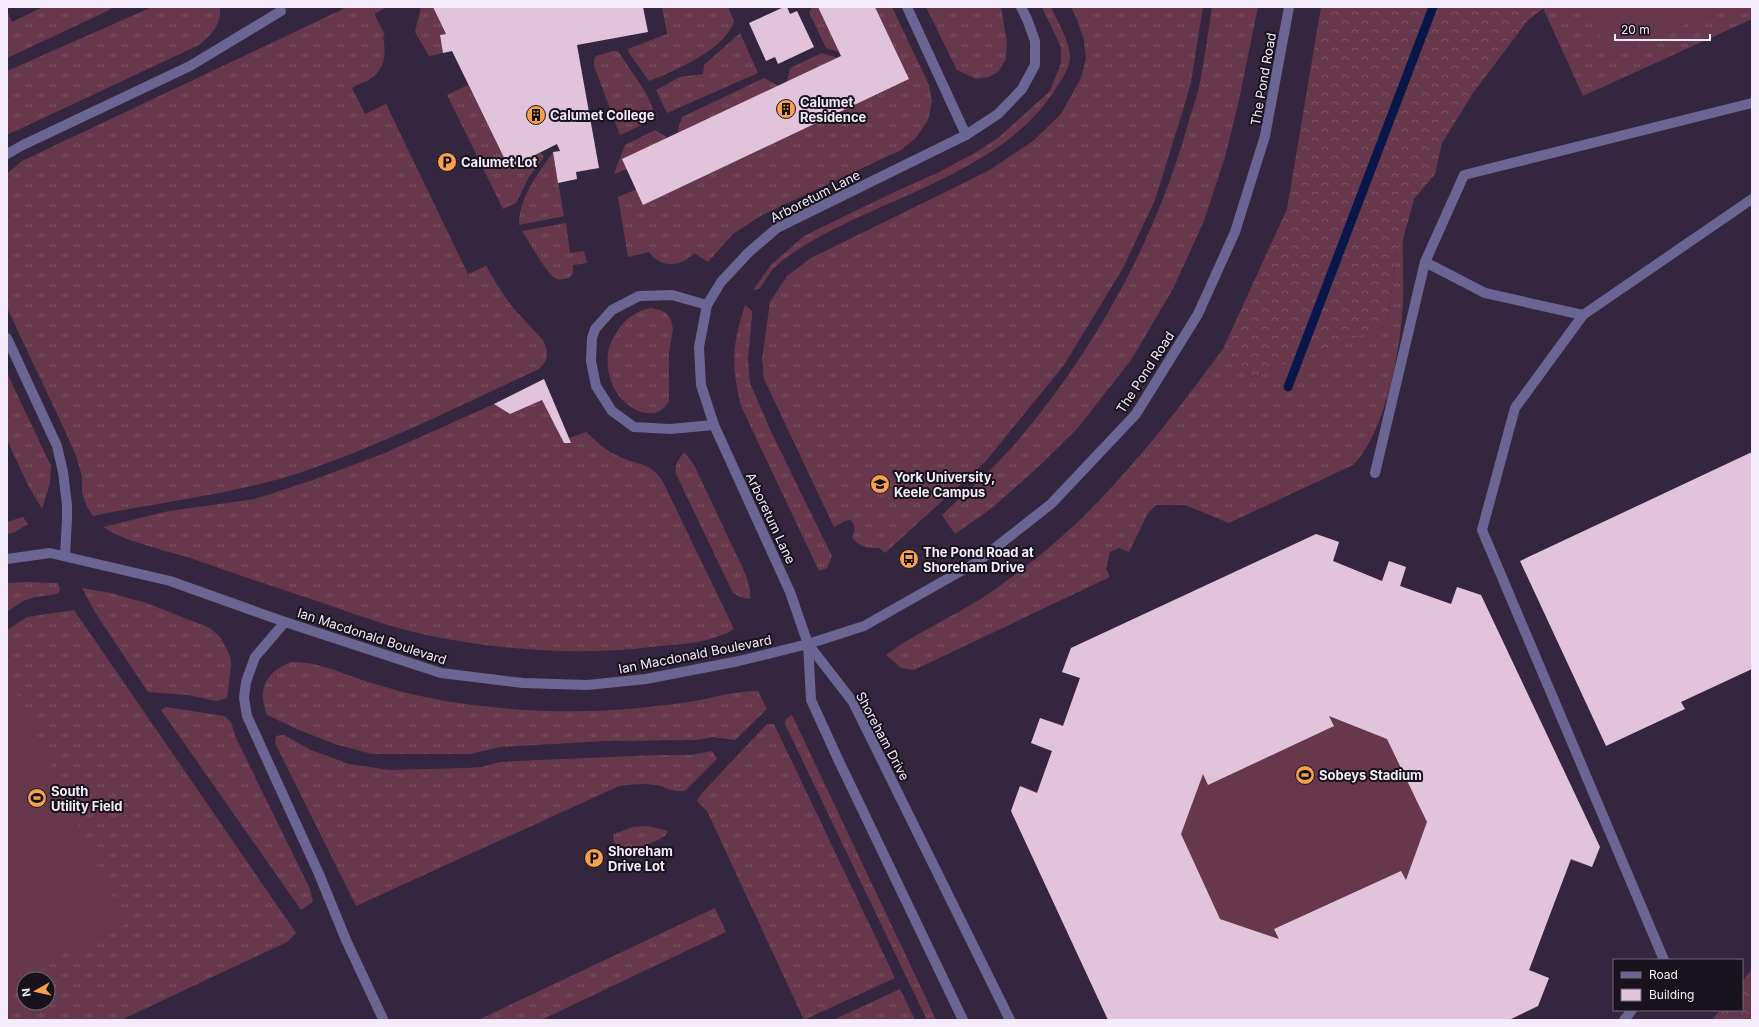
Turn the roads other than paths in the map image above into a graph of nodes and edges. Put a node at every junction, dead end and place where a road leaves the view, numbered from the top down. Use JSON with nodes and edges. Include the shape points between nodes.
{"nodes":[{"id":1,"x":906,"y":7,"type":"edge"},
{"id":2,"x":1021,"y":7,"type":"edge"},
{"id":3,"x":1289,"y":7,"type":"edge"},
{"id":4,"x":281,"y":11,"type":"dead end"},
{"id":5,"x":1752,"y":103,"type":"edge"},
{"id":6,"x":966,"y":135,"type":"junction"},
{"id":7,"x":7,"y":154,"type":"edge"},
{"id":8,"x":1752,"y":199,"type":"edge"},
{"id":9,"x":1425,"y":262,"type":"junction"},
{"id":10,"x":707,"y":305,"type":"junction"},
{"id":11,"x":1582,"y":315,"type":"junction"},
{"id":12,"x":7,"y":338,"type":"edge"},
{"id":13,"x":714,"y":425,"type":"junction"},
{"id":14,"x":1374,"y":473,"type":"dead end"},
{"id":15,"x":65,"y":556,"type":"junction"},
{"id":16,"x":7,"y":559,"type":"edge"},
{"id":17,"x":285,"y":622,"type":"junction"},
{"id":18,"x":808,"y":644,"type":"junction"},
{"id":19,"x":1664,"y":959,"type":"edge"},
{"id":20,"x":1631,"y":1011,"type":"edge"},
{"id":21,"x":383,"y":1019,"type":"dead end"},
{"id":22,"x":963,"y":1020,"type":"edge"},
{"id":23,"x":1010,"y":1020,"type":"edge"},
{"id":24,"x":1624,"y":1020,"type":"edge"}],
"edges":[{"from":1,"to":6,"type":"street"},
{"from":2,"to":6,"type":"street","name":"Arboretum Lane","via":[[1034,41],[1035,65],[1022,89],[998,114]]},
{"from":3,"to":18,"type":"street","name":"The Pond Road","via":[[1265,136],[1235,232],[1198,314],[1136,414],[1051,504],[977,562],[864,626]]},
{"from":4,"to":7,"type":"street","via":[[190,66]]},
{"from":5,"to":9,"type":"street","via":[[1464,175]]},
{"from":6,"to":10,"type":"street","name":"Arboretum Lane","via":[[777,228],[749,252],[721,282]]},
{"from":8,"to":11,"type":"street"},
{"from":9,"to":11,"type":"street","via":[[1485,293]]},
{"from":9,"to":14,"type":"street"},
{"from":10,"to":13,"type":"street","name":"Arboretum Lane","via":[[699,346],[701,385]]},
{"from":10,"to":13,"type":"street","via":[[672,295],[639,296],[612,310],[595,329],[591,361],[596,386],[612,411],[634,427],[670,429]]},
{"from":11,"to":19,"type":"street","via":[[1515,408],[1482,530]]},
{"from":12,"to":15,"type":"street","via":[[58,452],[64,472],[67,512]]},
{"from":13,"to":18,"type":"street","name":"Arboretum Lane","via":[[787,585]]},
{"from":15,"to":16,"type":"street","name":"Ian Macdonald Boulevard","via":[[50,553]]},
{"from":15,"to":17,"type":"street","name":"Ian Macdonald Boulevard","via":[[170,582]]},
{"from":17,"to":18,"type":"street","name":"Ian Macdonald Boulevard","via":[[441,673],[523,683],[587,685],[646,679],[739,661]]},
{"from":17,"to":21,"type":"street","via":[[255,656],[246,682],[244,698],[247,716]]},
{"from":18,"to":22,"type":"street","via":[[811,700]]},
{"from":18,"to":23,"type":"street","name":"Shoreham Drive","via":[[853,702]]},
{"from":20,"to":24,"type":"street"}]}
